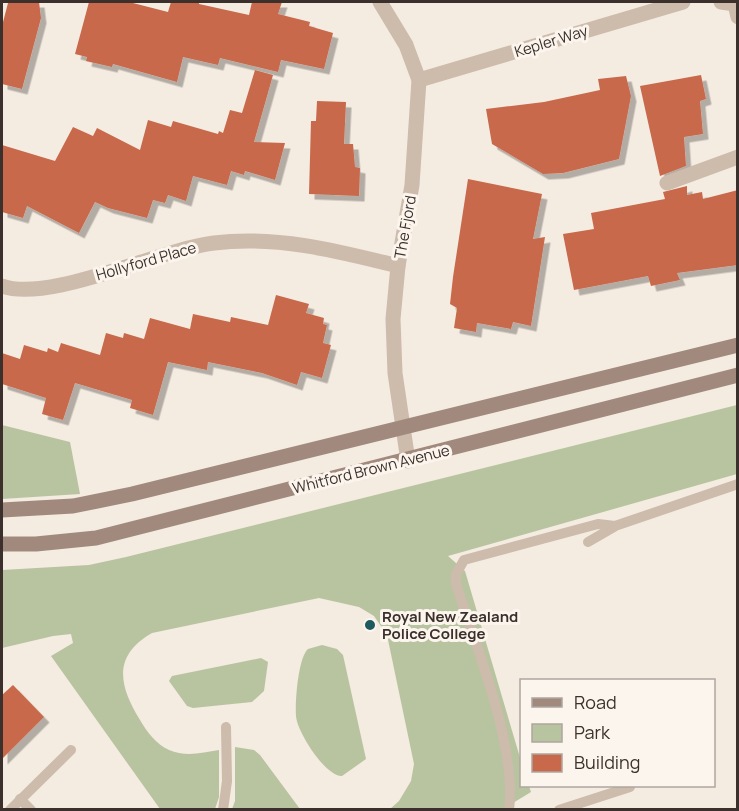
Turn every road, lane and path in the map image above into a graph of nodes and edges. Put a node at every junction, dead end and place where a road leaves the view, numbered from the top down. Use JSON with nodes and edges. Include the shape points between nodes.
{"nodes":[{"id":1,"x":380,"y":2,"type":"edge"},
{"id":2,"x":683,"y":2,"type":"edge"},
{"id":3,"x":721,"y":2,"type":"edge"},
{"id":4,"x":738,"y":17,"type":"edge"},
{"id":5,"x":418,"y":80,"type":"junction"},
{"id":6,"x":738,"y":157,"type":"edge"},
{"id":7,"x":666,"y":183,"type":"dead end"},
{"id":8,"x":398,"y":266,"type":"junction"},
{"id":9,"x":2,"y":286,"type":"edge"},
{"id":10,"x":738,"y":345,"type":"edge"},
{"id":11,"x":738,"y":375,"type":"edge"},
{"id":12,"x":401,"y":427,"type":"junction"},
{"id":13,"x":408,"y":461,"type":"junction"},
{"id":14,"x":738,"y":484,"type":"edge"},
{"id":15,"x":2,"y":510,"type":"edge"},
{"id":16,"x":615,"y":526,"type":"junction"},
{"id":17,"x":588,"y":542,"type":"dead end"},
{"id":18,"x":2,"y":544,"type":"edge"},
{"id":19,"x":225,"y":727,"type":"dead end"},
{"id":20,"x":71,"y":750,"type":"dead end"},
{"id":21,"x":630,"y":787,"type":"edge"},
{"id":22,"x":20,"y":799,"type":"junction"},
{"id":23,"x":9,"y":810,"type":"edge"},
{"id":24,"x":31,"y":810,"type":"edge"},
{"id":25,"x":223,"y":810,"type":"edge"},
{"id":26,"x":509,"y":810,"type":"edge"},
{"id":27,"x":559,"y":810,"type":"edge"}],
"edges":[{"from":1,"to":5,"type":"street","name":"The Fjord","via":[[406,45]]},
{"from":2,"to":5,"type":"street","name":"Kepler Way"},
{"from":3,"to":4,"type":"street","via":[[735,4]]},
{"from":5,"to":8,"type":"street","name":"The Fjord","via":[[412,184]]},
{"from":6,"to":7,"type":"street"},
{"from":8,"to":9,"type":"street","name":"Hollyford Place","via":[[286,242],[213,243],[157,255],[53,287],[15,291]]},
{"from":8,"to":12,"type":"street","name":"The Fjord","via":[[393,319],[394,373]]},
{"from":10,"to":12,"type":"main road"},
{"from":11,"to":13,"type":"main road","name":"Whitford Brown Avenue"},
{"from":12,"to":13,"type":"street","name":"The Fjord"},
{"from":12,"to":15,"type":"main road","via":[[112,498],[73,506]]},
{"from":13,"to":18,"type":"main road","name":"Whitford Brown Avenue","via":[[96,538]]},
{"from":14,"to":16,"type":"lane"},
{"from":16,"to":17,"type":"lane"},
{"from":16,"to":26,"type":"lane","via":[[598,524],[464,560],[459,565],[456,584],[492,696],[509,769]]},
{"from":19,"to":25,"type":"lane","via":[[227,781]]},
{"from":20,"to":22,"type":"lane"},
{"from":21,"to":27,"type":"lane"},
{"from":22,"to":23,"type":"lane"},
{"from":22,"to":24,"type":"lane"}]}
